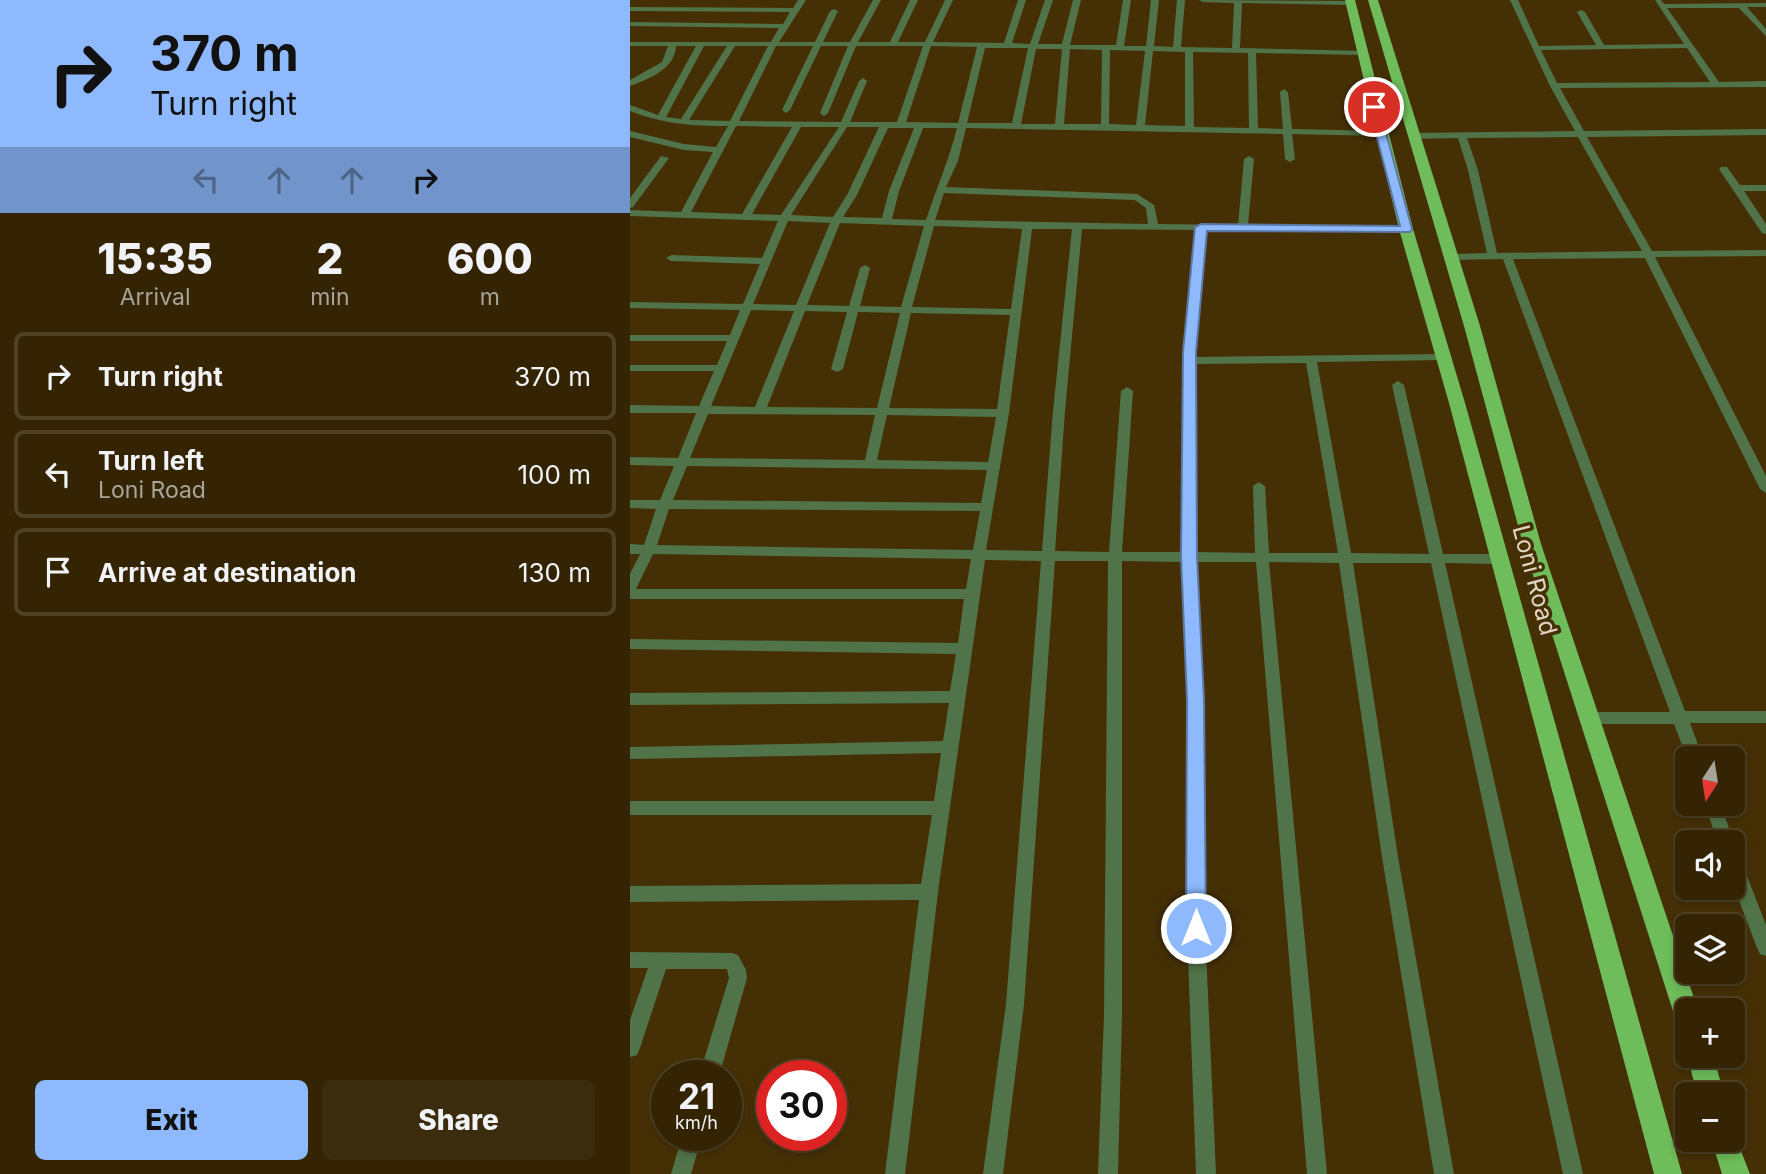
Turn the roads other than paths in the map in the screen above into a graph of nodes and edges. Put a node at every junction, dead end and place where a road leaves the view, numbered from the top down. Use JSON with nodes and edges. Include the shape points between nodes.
{"nodes":[{"id":1,"x":680,"y":0,"type":"edge"},
{"id":2,"x":802,"y":0,"type":"edge"},
{"id":3,"x":877,"y":0,"type":"edge"},
{"id":4,"x":914,"y":0,"type":"edge"},
{"id":5,"x":948,"y":0,"type":"edge"},
{"id":6,"x":1022,"y":0,"type":"edge"},
{"id":7,"x":1049,"y":0,"type":"edge"},
{"id":8,"x":1077,"y":0,"type":"edge"},
{"id":9,"x":1127,"y":0,"type":"edge"},
{"id":10,"x":1155,"y":0,"type":"edge"},
{"id":11,"x":1181,"y":0,"type":"edge"},
{"id":12,"x":1203,"y":0,"type":"edge"},
{"id":13,"x":1218,"y":0,"type":"edge"},
{"id":14,"x":1373,"y":0,"type":"edge"},
{"id":15,"x":1514,"y":0,"type":"edge"},
{"id":16,"x":1238,"y":1,"type":"edge"},
{"id":17,"x":1350,"y":1,"type":"edge"},
{"id":18,"x":1659,"y":3,"type":"edge"},
{"id":19,"x":1766,"y":5,"type":"edge"},
{"id":20,"x":1742,"y":6,"type":"junction"},
{"id":21,"x":630,"y":9,"type":"edge"},
{"id":22,"x":673,"y":9,"type":"junction"},
{"id":23,"x":795,"y":10,"type":"junction"},
{"id":24,"x":834,"y":11,"type":"dead end"},
{"id":25,"x":1581,"y":12,"type":"dead end"},
{"id":26,"x":630,"y":24,"type":"edge"},
{"id":27,"x":662,"y":24,"type":"junction"},
{"id":28,"x":785,"y":26,"type":"junction"},
{"id":29,"x":1766,"y":34,"type":"edge"},
{"id":30,"x":702,"y":43,"type":"junction"},
{"id":31,"x":733,"y":43,"type":"junction"},
{"id":32,"x":630,"y":44,"type":"edge"},
{"id":33,"x":644,"y":44,"type":"junction"},
{"id":34,"x":672,"y":44,"type":"junction"},
{"id":35,"x":773,"y":44,"type":"junction"},
{"id":36,"x":816,"y":44,"type":"junction"},
{"id":37,"x":853,"y":44,"type":"junction"},
{"id":38,"x":893,"y":44,"type":"junction"},
{"id":39,"x":928,"y":44,"type":"junction"},
{"id":40,"x":982,"y":45,"type":"junction"},
{"id":41,"x":1007,"y":45,"type":"junction"},
{"id":42,"x":1033,"y":46,"type":"junction"},
{"id":43,"x":1066,"y":46,"type":"junction"},
{"id":44,"x":1690,"y":46,"type":"junction"},
{"id":45,"x":1106,"y":47,"type":"junction"},
{"id":46,"x":1601,"y":47,"type":"junction"},
{"id":47,"x":1120,"y":48,"type":"junction"},
{"id":48,"x":1148,"y":48,"type":"junction"},
{"id":49,"x":1536,"y":48,"type":"junction"},
{"id":50,"x":1177,"y":49,"type":"junction"},
{"id":51,"x":1189,"y":49,"type":"junction"},
{"id":52,"x":1236,"y":50,"type":"junction"},
{"id":53,"x":1252,"y":50,"type":"junction"},
{"id":54,"x":1361,"y":53,"type":"junction"},
{"id":55,"x":863,"y":81,"type":"dead end"},
{"id":56,"x":630,"y":83,"type":"edge"},
{"id":57,"x":1716,"y":84,"type":"junction"},
{"id":58,"x":1766,"y":84,"type":"edge"},
{"id":59,"x":1554,"y":86,"type":"junction"},
{"id":60,"x":1284,"y":92,"type":"dead end"},
{"id":61,"x":630,"y":108,"type":"edge"},
{"id":62,"x":786,"y":110,"type":"dead end"},
{"id":63,"x":824,"y":113,"type":"dead end"},
{"id":64,"x":660,"y":118,"type":"junction"},
{"id":65,"x":683,"y":122,"type":"junction"},
{"id":66,"x":734,"y":123,"type":"junction"},
{"id":67,"x":798,"y":124,"type":"junction"},
{"id":68,"x":845,"y":124,"type":"junction"},
{"id":69,"x":885,"y":124,"type":"junction"},
{"id":70,"x":901,"y":124,"type":"junction"},
{"id":71,"x":920,"y":125,"type":"junction"},
{"id":72,"x":962,"y":125,"type":"junction"},
{"id":73,"x":1016,"y":126,"type":"junction"},
{"id":74,"x":1059,"y":127,"type":"junction"},
{"id":75,"x":1105,"y":127,"type":"junction"},
{"id":76,"x":1140,"y":129,"type":"junction"},
{"id":77,"x":1190,"y":130,"type":"junction"},
{"id":78,"x":1254,"y":131,"type":"junction"},
{"id":79,"x":1288,"y":131,"type":"junction"},
{"id":80,"x":1766,"y":132,"type":"edge"},
{"id":81,"x":630,"y":134,"type":"edge"},
{"id":82,"x":1381,"y":134,"type":"junction"},
{"id":83,"x":1580,"y":134,"type":"junction"},
{"id":84,"x":1415,"y":136,"type":"junction"},
{"id":85,"x":1462,"y":136,"type":"junction"},
{"id":86,"x":720,"y":150,"type":"junction"},
{"id":87,"x":664,"y":159,"type":"dead end"},
{"id":88,"x":1249,"y":159,"type":"dead end"},
{"id":89,"x":1290,"y":159,"type":"dead end"},
{"id":90,"x":1724,"y":169,"type":"dead end"},
{"id":91,"x":1736,"y":188,"type":"junction"},
{"id":92,"x":1766,"y":188,"type":"edge"},
{"id":93,"x":940,"y":190,"type":"junction"},
{"id":94,"x":630,"y":205,"type":"edge"},
{"id":95,"x":630,"y":213,"type":"edge"},
{"id":96,"x":685,"y":214,"type":"junction"},
{"id":97,"x":746,"y":216,"type":"junction"},
{"id":98,"x":784,"y":218,"type":"junction"},
{"id":99,"x":836,"y":220,"type":"junction"},
{"id":100,"x":886,"y":221,"type":"junction"},
{"id":101,"x":931,"y":223,"type":"junction"},
{"id":102,"x":1027,"y":226,"type":"junction"},
{"id":103,"x":1077,"y":226,"type":"junction"},
{"id":104,"x":1153,"y":227,"type":"junction"},
{"id":105,"x":1201,"y":227,"type":"junction"},
{"id":106,"x":1243,"y":228,"type":"junction"},
{"id":107,"x":1406,"y":229,"type":"junction"},
{"id":108,"x":1766,"y":231,"type":"edge"},
{"id":109,"x":1766,"y":253,"type":"edge"},
{"id":110,"x":1649,"y":255,"type":"junction"},
{"id":111,"x":1450,"y":257,"type":"junction"},
{"id":112,"x":1493,"y":257,"type":"junction"},
{"id":113,"x":1507,"y":257,"type":"junction"},
{"id":114,"x":671,"y":258,"type":"dead end"},
{"id":115,"x":766,"y":261,"type":"junction"},
{"id":116,"x":865,"y":268,"type":"dead end"},
{"id":117,"x":630,"y":305,"type":"edge"},
{"id":118,"x":747,"y":308,"type":"junction"},
{"id":119,"x":799,"y":308,"type":"junction"},
{"id":120,"x":854,"y":309,"type":"junction"},
{"id":121,"x":905,"y":310,"type":"junction"},
{"id":122,"x":1016,"y":312,"type":"junction"},
{"id":123,"x":630,"y":338,"type":"edge"},
{"id":124,"x":734,"y":338,"type":"junction"},
{"id":125,"x":1443,"y":357,"type":"junction"},
{"id":126,"x":1311,"y":359,"type":"junction"},
{"id":127,"x":1189,"y":361,"type":"junction"},
{"id":128,"x":630,"y":368,"type":"edge"},
{"id":129,"x":722,"y":368,"type":"junction"},
{"id":130,"x":837,"y":369,"type":"dead end"},
{"id":131,"x":1398,"y":385,"type":"dead end"},
{"id":132,"x":1127,"y":391,"type":"dead end"},
{"id":133,"x":630,"y":409,"type":"edge"},
{"id":134,"x":704,"y":409,"type":"junction"},
{"id":135,"x":761,"y":409,"type":"junction"},
{"id":136,"x":883,"y":411,"type":"junction"},
{"id":137,"x":1003,"y":413,"type":"junction"},
{"id":138,"x":630,"y":461,"type":"edge"},
{"id":139,"x":683,"y":461,"type":"junction"},
{"id":140,"x":870,"y":464,"type":"junction"},
{"id":141,"x":994,"y":466,"type":"junction"},
{"id":142,"x":1259,"y":486,"type":"dead end"},
{"id":143,"x":1766,"y":489,"type":"edge"},
{"id":144,"x":630,"y":504,"type":"edge"},
{"id":145,"x":664,"y":505,"type":"junction"},
{"id":146,"x":988,"y":507,"type":"junction"},
{"id":147,"x":630,"y":549,"type":"edge"},
{"id":148,"x":649,"y":549,"type":"junction"},
{"id":149,"x":980,"y":555,"type":"junction"},
{"id":150,"x":1049,"y":556,"type":"junction"},
{"id":151,"x":1115,"y":557,"type":"junction"},
{"id":152,"x":1189,"y":557,"type":"junction"},
{"id":153,"x":1262,"y":557,"type":"junction"},
{"id":154,"x":1345,"y":557,"type":"junction"},
{"id":155,"x":1439,"y":559,"type":"junction"},
{"id":156,"x":1499,"y":559,"type":"junction"},
{"id":157,"x":630,"y":588,"type":"edge"},
{"id":158,"x":630,"y":594,"type":"edge"},
{"id":159,"x":972,"y":594,"type":"junction"},
{"id":160,"x":630,"y":644,"type":"edge"},
{"id":161,"x":965,"y":649,"type":"junction"},
{"id":162,"x":958,"y":697,"type":"junction"},
{"id":163,"x":630,"y":699,"type":"edge"},
{"id":164,"x":1766,"y":717,"type":"edge"},
{"id":165,"x":1590,"y":718,"type":"junction"},
{"id":166,"x":1680,"y":718,"type":"junction"},
{"id":167,"x":1690,"y":746,"type":"edge"},
{"id":168,"x":950,"y":747,"type":"junction"},
{"id":169,"x":630,"y":753,"type":"edge"},
{"id":170,"x":630,"y":807,"type":"edge"},
{"id":171,"x":942,"y":808,"type":"junction"},
{"id":172,"x":1745,"y":888,"type":"edge"},
{"id":173,"x":929,"y":892,"type":"junction"},
{"id":174,"x":630,"y":894,"type":"edge"},
{"id":175,"x":1762,"y":927,"type":"edge"},
{"id":176,"x":1766,"y":947,"type":"edge"},
{"id":177,"x":630,"y":960,"type":"edge"},
{"id":178,"x":660,"y":960,"type":"junction"},
{"id":179,"x":1682,"y":998,"type":"edge"},
{"id":180,"x":630,"y":1048,"type":"edge"},
{"id":181,"x":714,"y":1060,"type":"edge"},
{"id":182,"x":688,"y":1151,"type":"edge"},
{"id":183,"x":1729,"y":1152,"type":"edge"},
{"id":184,"x":681,"y":1174,"type":"edge"},
{"id":185,"x":895,"y":1174,"type":"edge"},
{"id":186,"x":993,"y":1174,"type":"edge"},
{"id":187,"x":1108,"y":1174,"type":"edge"},
{"id":188,"x":1206,"y":1174,"type":"edge"},
{"id":189,"x":1317,"y":1174,"type":"edge"},
{"id":190,"x":1444,"y":1174,"type":"edge"},
{"id":191,"x":1573,"y":1174,"type":"edge"},
{"id":192,"x":1668,"y":1174,"type":"edge"},
{"id":193,"x":1736,"y":1174,"type":"edge"}],
"edges":[{"from":1,"to":22,"type":"street"},
{"from":2,"to":23,"type":"street"},
{"from":3,"to":37,"type":"street"},
{"from":4,"to":38,"type":"street"},
{"from":5,"to":39,"type":"street"},
{"from":6,"to":41,"type":"street"},
{"from":7,"to":42,"type":"street"},
{"from":8,"to":43,"type":"street"},
{"from":9,"to":47,"type":"street"},
{"from":10,"to":48,"type":"street"},
{"from":11,"to":50,"type":"street"},
{"from":12,"to":13,"type":"street"},
{"from":13,"to":16,"type":"street"},
{"from":14,"to":84,"type":"highway","name":"Loni Road"},
{"from":15,"to":49,"type":"street"},
{"from":16,"to":17,"type":"street"},
{"from":16,"to":52,"type":"street"},
{"from":17,"to":54,"type":"highway","name":"Loni Road"},
{"from":18,"to":20,"type":"street"},
{"from":18,"to":44,"type":"street"},
{"from":19,"to":20,"type":"street"},
{"from":20,"to":29,"type":"street"},
{"from":21,"to":22,"type":"street"},
{"from":22,"to":23,"type":"street"},
{"from":22,"to":27,"type":"street"},
{"from":23,"to":28,"type":"street"},
{"from":24,"to":36,"type":"street"},
{"from":25,"to":46,"type":"street"},
{"from":26,"to":27,"type":"street"},
{"from":27,"to":28,"type":"street"},
{"from":27,"to":33,"type":"street"},
{"from":28,"to":35,"type":"street"},
{"from":30,"to":31,"type":"street"},
{"from":30,"to":34,"type":"street"},
{"from":30,"to":64,"type":"street"},
{"from":31,"to":35,"type":"street"},
{"from":31,"to":65,"type":"street"},
{"from":32,"to":33,"type":"street"},
{"from":33,"to":34,"type":"street"},
{"from":34,"to":56,"type":"street","via":[[667,63]]},
{"from":35,"to":36,"type":"street"},
{"from":35,"to":66,"type":"street"},
{"from":36,"to":37,"type":"street"},
{"from":36,"to":62,"type":"street"},
{"from":37,"to":38,"type":"street"},
{"from":37,"to":63,"type":"street"},
{"from":38,"to":39,"type":"street"},
{"from":39,"to":40,"type":"street"},
{"from":39,"to":70,"type":"street"},
{"from":40,"to":41,"type":"street"},
{"from":40,"to":72,"type":"street"},
{"from":41,"to":42,"type":"street"},
{"from":42,"to":43,"type":"street"},
{"from":42,"to":73,"type":"street"},
{"from":43,"to":45,"type":"street"},
{"from":43,"to":74,"type":"street"},
{"from":44,"to":46,"type":"street"},
{"from":44,"to":57,"type":"street"},
{"from":45,"to":47,"type":"street"},
{"from":45,"to":75,"type":"street"},
{"from":46,"to":49,"type":"street"},
{"from":47,"to":48,"type":"street"},
{"from":48,"to":50,"type":"street"},
{"from":48,"to":76,"type":"street"},
{"from":49,"to":59,"type":"street"},
{"from":50,"to":51,"type":"street"},
{"from":51,"to":52,"type":"street"},
{"from":51,"to":77,"type":"street"},
{"from":52,"to":53,"type":"street"},
{"from":53,"to":54,"type":"street"},
{"from":53,"to":78,"type":"street"},
{"from":54,"to":82,"type":"highway","name":"Loni Road"},
{"from":55,"to":68,"type":"street"},
{"from":57,"to":58,"type":"street"},
{"from":57,"to":59,"type":"street"},
{"from":59,"to":83,"type":"street"},
{"from":60,"to":79,"type":"street"},
{"from":61,"to":64,"type":"street"},
{"from":64,"to":65,"type":"street"},
{"from":65,"to":66,"type":"street"},
{"from":66,"to":67,"type":"street"},
{"from":66,"to":86,"type":"street"},
{"from":67,"to":68,"type":"street"},
{"from":67,"to":97,"type":"street"},
{"from":68,"to":69,"type":"street"},
{"from":68,"to":98,"type":"street"},
{"from":69,"to":70,"type":"street"},
{"from":69,"to":99,"type":"street"},
{"from":70,"to":71,"type":"street"},
{"from":71,"to":72,"type":"street"},
{"from":71,"to":100,"type":"street"},
{"from":72,"to":73,"type":"street"},
{"from":72,"to":93,"type":"street"},
{"from":73,"to":74,"type":"street"},
{"from":74,"to":75,"type":"street"},
{"from":75,"to":76,"type":"street"},
{"from":76,"to":77,"type":"street"},
{"from":77,"to":78,"type":"street"},
{"from":78,"to":79,"type":"street"},
{"from":79,"to":82,"type":"street"},
{"from":79,"to":89,"type":"street"},
{"from":80,"to":83,"type":"street"},
{"from":81,"to":86,"type":"street","via":[[684,148]]},
{"from":82,"to":107,"type":"highway","name":"Loni Road"},
{"from":83,"to":85,"type":"street"},
{"from":83,"to":110,"type":"street"},
{"from":84,"to":85,"type":"street"},
{"from":84,"to":111,"type":"highway","name":"Loni Road"},
{"from":85,"to":112,"type":"street"},
{"from":86,"to":96,"type":"street"},
{"from":87,"to":94,"type":"street"},
{"from":88,"to":106,"type":"street"},
{"from":90,"to":91,"type":"street"},
{"from":91,"to":92,"type":"street"},
{"from":91,"to":108,"type":"street"},
{"from":93,"to":101,"type":"street"},
{"from":93,"to":104,"type":"street","via":[[1137,197],[1150,207]]},
{"from":95,"to":96,"type":"street"},
{"from":96,"to":97,"type":"street"},
{"from":97,"to":98,"type":"street"},
{"from":98,"to":99,"type":"street"},
{"from":98,"to":115,"type":"street"},
{"from":99,"to":100,"type":"street"},
{"from":99,"to":119,"type":"street"},
{"from":100,"to":101,"type":"street"},
{"from":101,"to":102,"type":"street"},
{"from":101,"to":121,"type":"street"},
{"from":102,"to":103,"type":"street"},
{"from":102,"to":122,"type":"street"},
{"from":103,"to":104,"type":"street"},
{"from":103,"to":150,"type":"street"},
{"from":104,"to":105,"type":"street"},
{"from":105,"to":106,"type":"street"},
{"from":105,"to":127,"type":"street"},
{"from":106,"to":107,"type":"street"},
{"from":107,"to":125,"type":"highway","name":"Loni Road"},
{"from":109,"to":110,"type":"street"},
{"from":110,"to":113,"type":"street"},
{"from":110,"to":143,"type":"street"},
{"from":111,"to":112,"type":"street"},
{"from":111,"to":165,"type":"highway","name":"Loni Road","via":[[1532,544]]},
{"from":112,"to":113,"type":"street"},
{"from":113,"to":166,"type":"street"},
{"from":114,"to":115,"type":"street"},
{"from":115,"to":118,"type":"street"},
{"from":116,"to":120,"type":"street"},
{"from":117,"to":118,"type":"street"},
{"from":118,"to":119,"type":"street"},
{"from":118,"to":124,"type":"street"},
{"from":119,"to":120,"type":"street"},
{"from":119,"to":135,"type":"street"},
{"from":120,"to":121,"type":"street"},
{"from":120,"to":130,"type":"street"},
{"from":121,"to":122,"type":"street"},
{"from":121,"to":136,"type":"street"},
{"from":122,"to":137,"type":"street"},
{"from":123,"to":124,"type":"street"},
{"from":124,"to":129,"type":"street"},
{"from":125,"to":126,"type":"street"},
{"from":125,"to":156,"type":"highway","name":"Loni Road"},
{"from":126,"to":127,"type":"street"},
{"from":126,"to":154,"type":"street"},
{"from":127,"to":152,"type":"street"},
{"from":128,"to":129,"type":"street"},
{"from":129,"to":134,"type":"street"},
{"from":131,"to":155,"type":"street"},
{"from":132,"to":151,"type":"street"},
{"from":133,"to":134,"type":"street"},
{"from":134,"to":135,"type":"street"},
{"from":134,"to":139,"type":"street"},
{"from":135,"to":136,"type":"street"},
{"from":136,"to":137,"type":"street"},
{"from":136,"to":140,"type":"street"},
{"from":137,"to":141,"type":"street"},
{"from":138,"to":139,"type":"street"},
{"from":139,"to":140,"type":"street"},
{"from":139,"to":145,"type":"street"},
{"from":140,"to":141,"type":"street"},
{"from":141,"to":146,"type":"street"},
{"from":142,"to":153,"type":"street"},
{"from":144,"to":145,"type":"street"},
{"from":145,"to":146,"type":"street"},
{"from":145,"to":148,"type":"street"},
{"from":146,"to":149,"type":"street"},
{"from":147,"to":148,"type":"street"},
{"from":148,"to":149,"type":"street"},
{"from":148,"to":157,"type":"street"},
{"from":149,"to":150,"type":"street"},
{"from":149,"to":159,"type":"street"},
{"from":150,"to":151,"type":"street"},
{"from":150,"to":186,"type":"street","via":[[1015,1004]]},
{"from":151,"to":152,"type":"street"},
{"from":151,"to":187,"type":"street"},
{"from":152,"to":153,"type":"street"},
{"from":152,"to":188,"type":"street"},
{"from":153,"to":154,"type":"street"},
{"from":153,"to":189,"type":"street"},
{"from":154,"to":155,"type":"street"},
{"from":154,"to":190,"type":"street"},
{"from":155,"to":156,"type":"street"},
{"from":155,"to":191,"type":"street"},
{"from":156,"to":192,"type":"highway","name":"Loni Road"},
{"from":158,"to":159,"type":"street"},
{"from":159,"to":161,"type":"street"},
{"from":160,"to":161,"type":"street"},
{"from":161,"to":162,"type":"street"},
{"from":162,"to":163,"type":"street"},
{"from":162,"to":168,"type":"street"},
{"from":164,"to":166,"type":"street"},
{"from":165,"to":166,"type":"street"},
{"from":165,"to":179,"type":"highway","name":"Loni Road"},
{"from":166,"to":167,"type":"street"},
{"from":168,"to":169,"type":"street"},
{"from":168,"to":171,"type":"street"},
{"from":170,"to":171,"type":"street"},
{"from":171,"to":173,"type":"street"},
{"from":172,"to":175,"type":"street"},
{"from":173,"to":174,"type":"street"},
{"from":173,"to":185,"type":"street"},
{"from":175,"to":176,"type":"street"},
{"from":177,"to":178,"type":"street"},
{"from":178,"to":180,"type":"street"},
{"from":178,"to":181,"type":"street","via":[[732,961],[737,970]]},
{"from":182,"to":184,"type":"street"},
{"from":183,"to":193,"type":"highway"}]}
